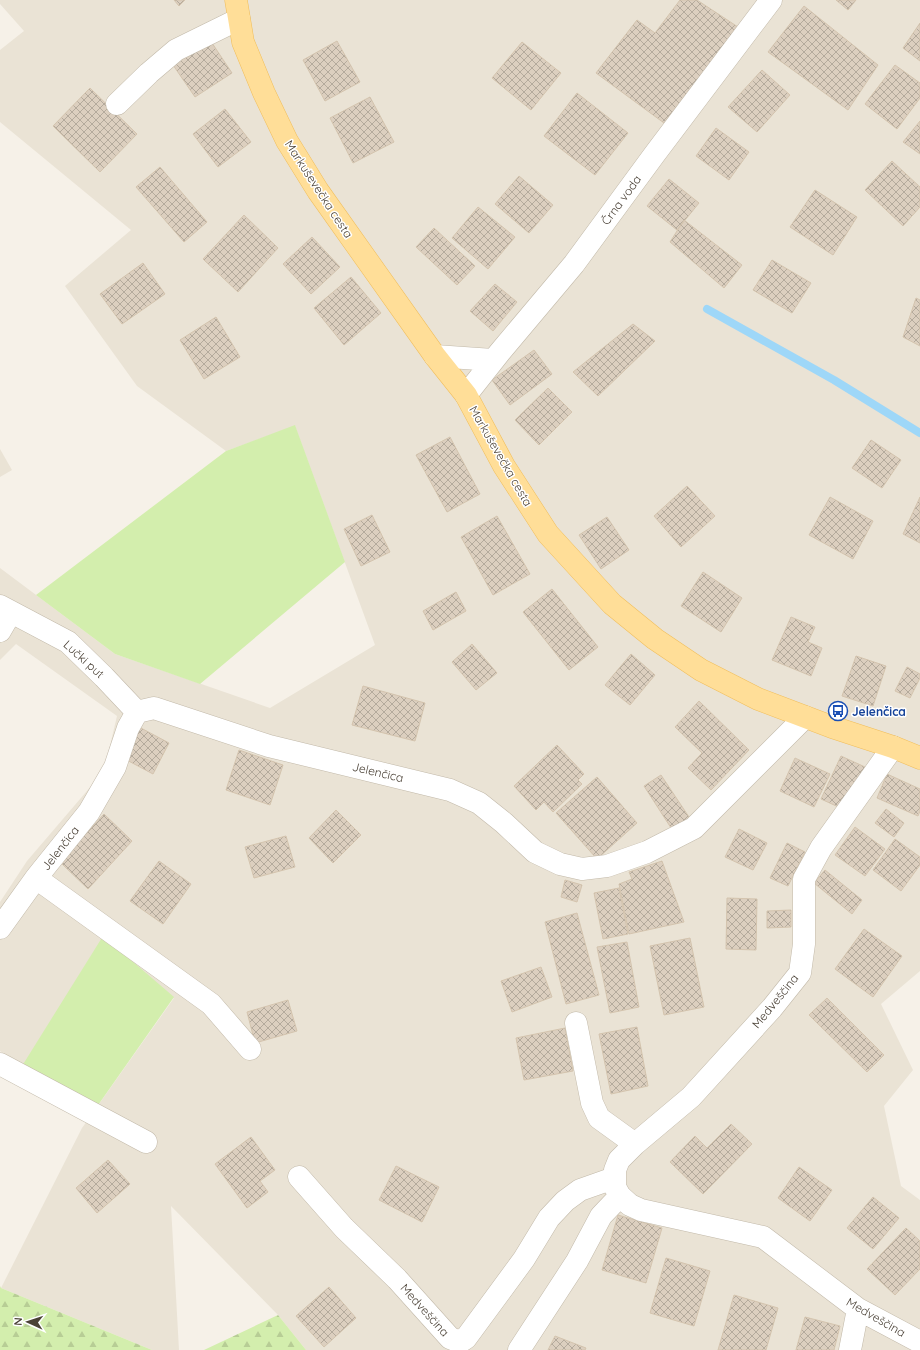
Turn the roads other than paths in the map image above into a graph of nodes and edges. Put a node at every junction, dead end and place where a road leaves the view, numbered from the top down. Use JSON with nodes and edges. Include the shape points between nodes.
{"nodes":[{"id":1,"x":771,"y":0,"type":"edge"},
{"id":2,"x":238,"y":9,"type":"edge"},
{"id":3,"x":117,"y":104,"type":"dead end"},
{"id":4,"x":435,"y":356,"type":"junction"},
{"id":5,"x":493,"y":360,"type":"junction"},
{"id":6,"x":466,"y":396,"type":"junction"},
{"id":7,"x":6,"y":609,"type":"edge"},
{"id":8,"x":0,"y":631,"type":"edge"},
{"id":9,"x":137,"y":712,"type":"junction"},
{"id":10,"x":804,"y":717,"type":"junction"},
{"id":11,"x":893,"y":747,"type":"junction"},
{"id":12,"x":920,"y":758,"type":"edge"},
{"id":13,"x":36,"y":878,"type":"junction"},
{"id":14,"x":0,"y":928,"type":"edge"},
{"id":15,"x":576,"y":1023,"type":"dead end"},
{"id":16,"x":250,"y":1049,"type":"dead end"},
{"id":17,"x":0,"y":1064,"type":"edge"},
{"id":18,"x":146,"y":1142,"type":"dead end"},
{"id":19,"x":635,"y":1144,"type":"junction"},
{"id":20,"x":299,"y":1177,"type":"dead end"},
{"id":21,"x":617,"y":1187,"type":"junction"},
{"id":22,"x":858,"y":1309,"type":"junction"},
{"id":23,"x":920,"y":1342,"type":"edge"},
{"id":24,"x":519,"y":1350,"type":"edge"},
{"id":25,"x":850,"y":1350,"type":"edge"}],
"edges":[{"from":1,"to":5,"type":"street","name":"Črna voda","via":[[574,264]]},
{"from":2,"to":3,"type":"street","via":[[176,50]]},
{"from":2,"to":4,"type":"main road","name":"Markuševečka cesta","via":[[243,42],[286,141],[318,191]]},
{"from":4,"to":5,"type":"street"},
{"from":4,"to":6,"type":"main road","name":"Markuševečka cesta"},
{"from":5,"to":6,"type":"street","name":"Črna voda"},
{"from":6,"to":10,"type":"main road","name":"Markuševečka cesta","via":[[504,466],[548,534],[612,604],[655,639],[701,670],[758,699]]},
{"from":7,"to":8,"type":"street"},
{"from":7,"to":9,"type":"street","name":"Lučki put","via":[[68,642]]},
{"from":9,"to":10,"type":"street","name":"Jelenčica","via":[[154,708],[269,746],[450,790],[479,803],[535,852],[560,864],[582,869],[607,866],[648,852],[694,828]]},
{"from":9,"to":13,"type":"street","name":"Jelenčica","via":[[128,728],[115,767],[88,812]]},
{"from":10,"to":11,"type":"main road","name":"Markuševečka cesta"},
{"from":11,"to":12,"type":"main road","name":"Markuševečka cesta"},
{"from":11,"to":19,"type":"street","name":"Medveščina","via":[[821,848],[804,880],[804,944],[800,973],[772,1008],[691,1097]]},
{"from":13,"to":14,"type":"street","name":"Jelenčica"},
{"from":13,"to":16,"type":"street","via":[[211,1004]]},
{"from":15,"to":19,"type":"street","via":[[592,1103],[599,1118]]},
{"from":17,"to":18,"type":"street"},
{"from":19,"to":21,"type":"street","name":"Medveščina","via":[[619,1160],[615,1170]]},
{"from":20,"to":21,"type":"street","name":"Medveščina","via":[[344,1228],[397,1279],[450,1338],[460,1342],[466,1338],[524,1258],[549,1218],[565,1201],[580,1190]]},
{"from":21,"to":22,"type":"street","name":"Medveščina","via":[[630,1205],[641,1210],[763,1237]]},
{"from":21,"to":24,"type":"street","name":"Medveščina","via":[[577,1261]]},
{"from":22,"to":23,"type":"street","name":"Medveščina"},
{"from":22,"to":25,"type":"street"}]}
